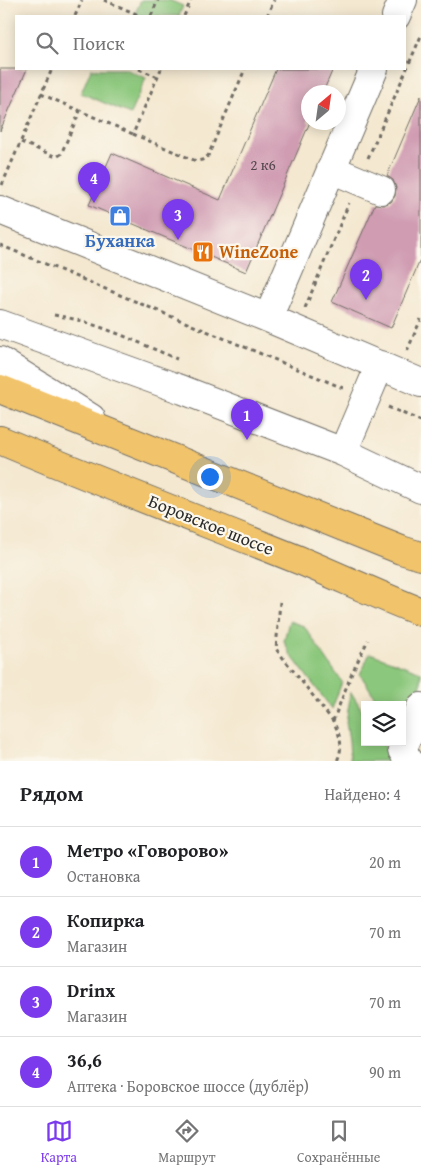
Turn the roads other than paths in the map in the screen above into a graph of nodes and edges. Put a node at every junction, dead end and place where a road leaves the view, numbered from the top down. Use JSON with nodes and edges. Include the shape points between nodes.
{"nodes":[{"id":1,"x":403,"y":0,"type":"edge"},
{"id":2,"x":396,"y":15,"type":"edge"},
{"id":3,"x":374,"y":70,"type":"edge"},
{"id":4,"x":331,"y":169,"type":"junction"},
{"id":5,"x":381,"y":190,"type":"dead end"},
{"id":6,"x":0,"y":210,"type":"edge"},
{"id":7,"x":268,"y":318,"type":"junction"},
{"id":8,"x":0,"y":324,"type":"edge"},
{"id":9,"x":0,"y":361,"type":"edge"},
{"id":10,"x":380,"y":365,"type":"junction"},
{"id":11,"x":421,"y":383,"type":"edge"},
{"id":12,"x":0,"y":389,"type":"edge"},
{"id":13,"x":0,"y":440,"type":"edge"},
{"id":14,"x":126,"y":440,"type":"junction"},
{"id":15,"x":343,"y":452,"type":"junction"},
{"id":16,"x":421,"y":489,"type":"edge"},
{"id":17,"x":421,"y":556,"type":"edge"},
{"id":18,"x":421,"y":612,"type":"edge"},
{"id":19,"x":421,"y":707,"type":"edge"},
{"id":20,"x":409,"y":761,"type":"edge"}],
"edges":[{"from":1,"to":2,"type":"street"},
{"from":3,"to":4,"type":"street"},
{"from":4,"to":5,"type":"street"},
{"from":4,"to":7,"type":"street"},
{"from":6,"to":7,"type":"street"},
{"from":7,"to":10,"type":"street"},
{"from":8,"to":15,"type":"street"},
{"from":9,"to":14,"type":"street"},
{"from":10,"to":11,"type":"street"},
{"from":10,"to":15,"type":"street"},
{"from":12,"to":14,"type":"main road"},
{"from":13,"to":18,"type":"main road","name":"Боровское шоссе"},
{"from":14,"to":17,"type":"main road"},
{"from":15,"to":16,"type":"street"},
{"from":19,"to":20,"type":"street","via":[[402,750]]}]}
